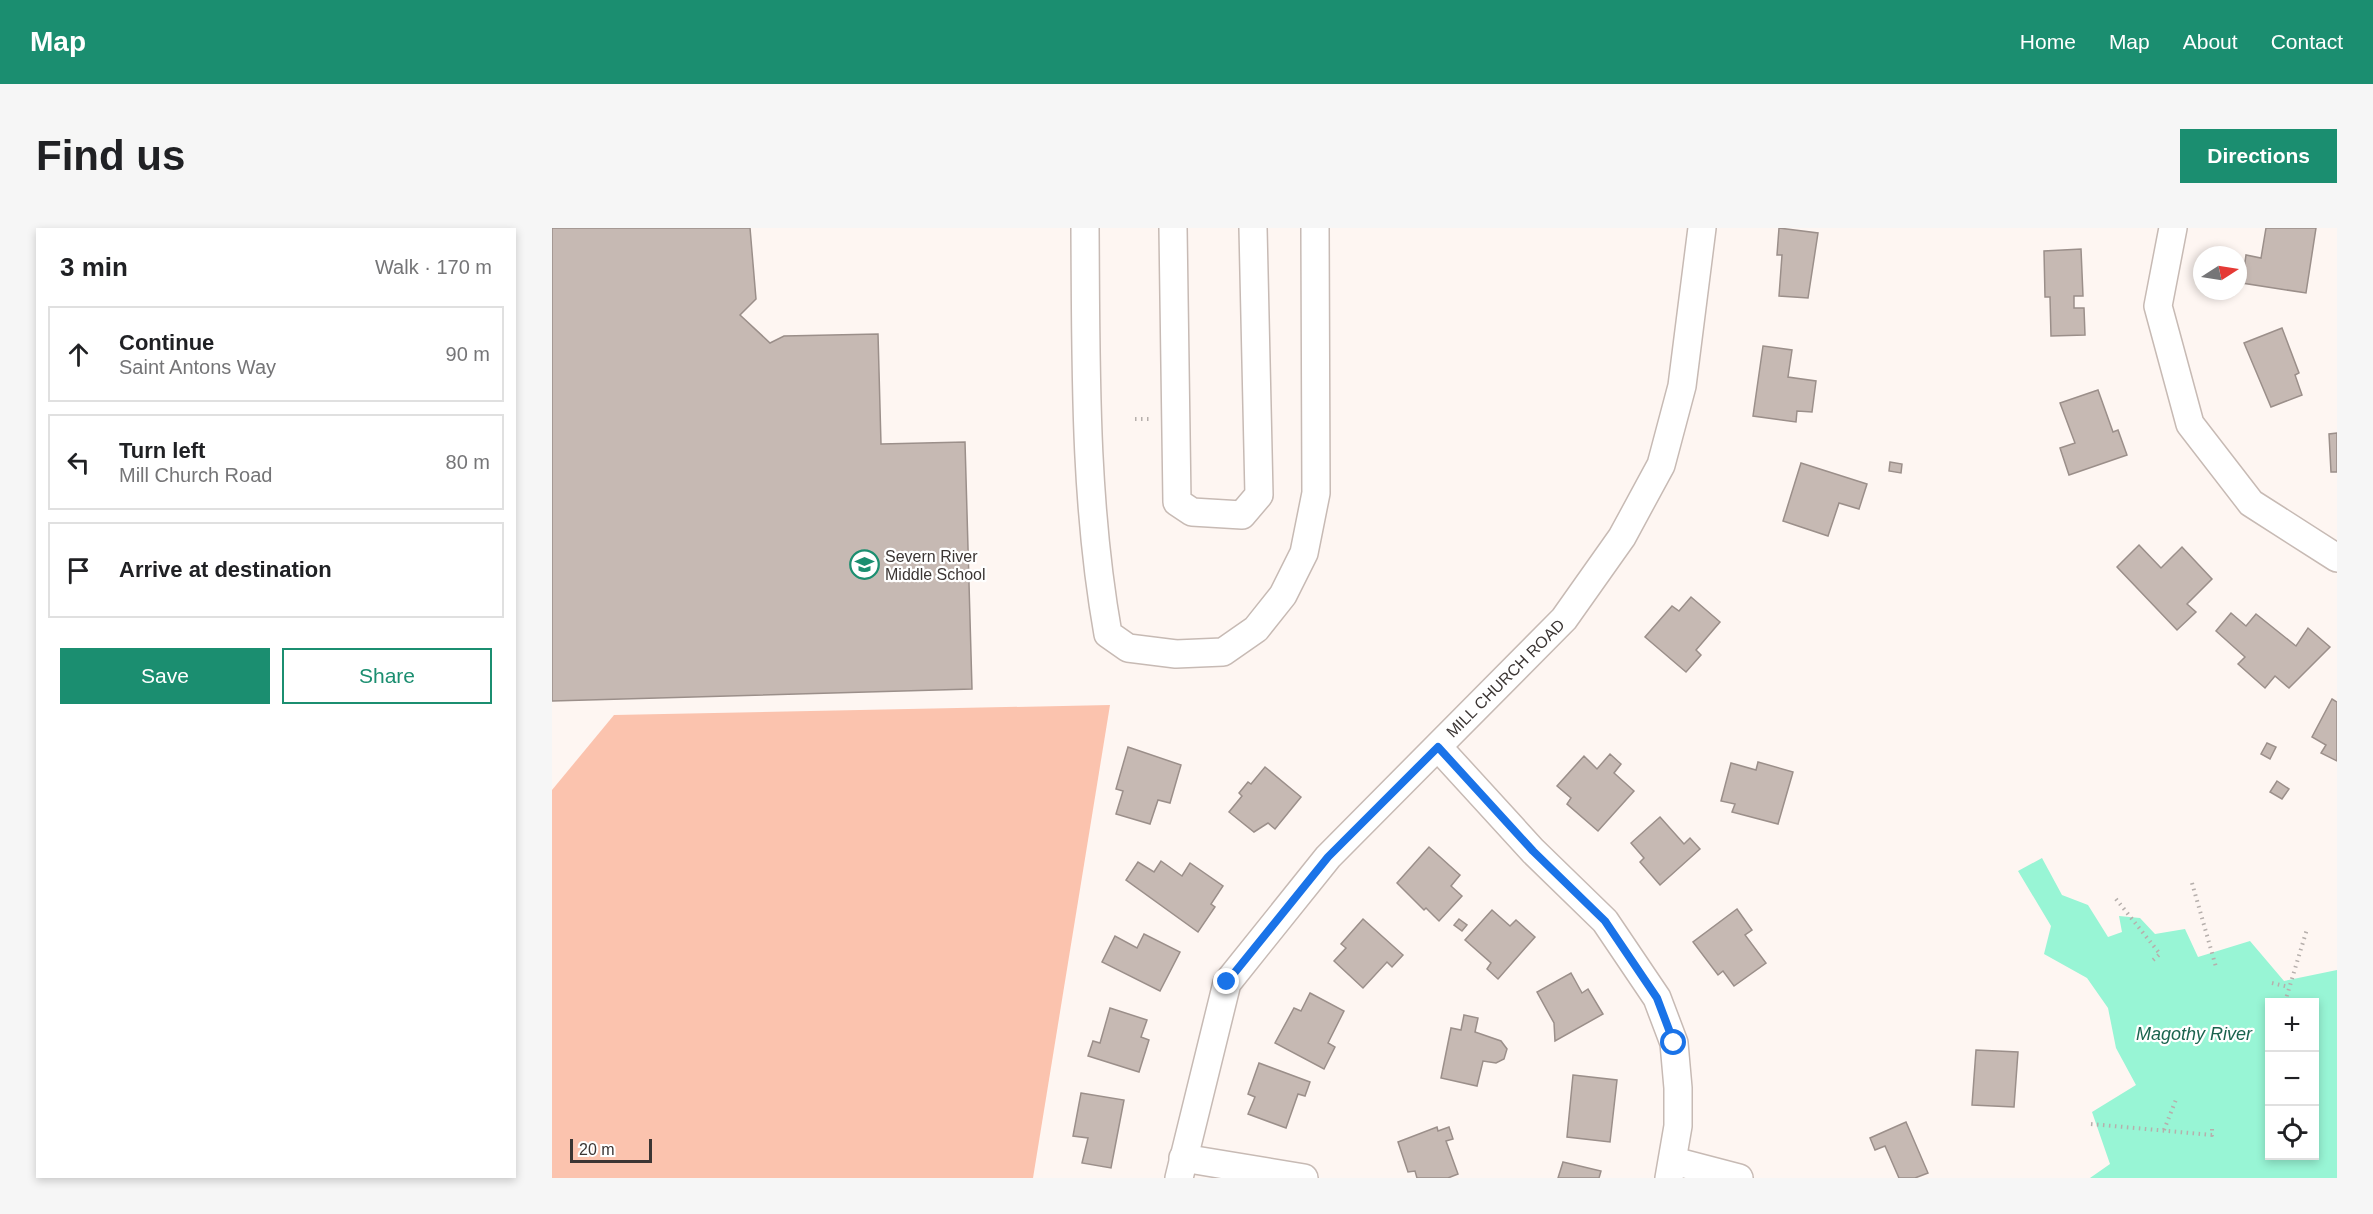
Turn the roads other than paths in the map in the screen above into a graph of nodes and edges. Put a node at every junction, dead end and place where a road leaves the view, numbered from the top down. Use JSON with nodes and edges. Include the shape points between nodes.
{"nodes":[{"id":1,"x":1085,"y":228,"type":"edge"},
{"id":2,"x":1173,"y":228,"type":"edge"},
{"id":3,"x":1253,"y":228,"type":"edge"},
{"id":4,"x":1316,"y":228,"type":"edge"},
{"id":5,"x":1702,"y":228,"type":"edge"},
{"id":6,"x":2173,"y":228,"type":"edge"},
{"id":7,"x":2337,"y":558,"type":"edge"},
{"id":8,"x":1438,"y":747,"type":"junction"},
{"id":9,"x":1181,"y":1168,"type":"edge"},
{"id":10,"x":1672,"y":1169,"type":"edge"},
{"id":11,"x":1304,"y":1178,"type":"edge"},
{"id":12,"x":1739,"y":1178,"type":"edge"}],
"edges":[{"from":1,"to":4,"type":"street","via":[[1087,439],[1099,586],[1108,634],[1128,648],[1176,654],[1223,652],[1256,629],[1283,595],[1304,553],[1316,493]]},
{"from":2,"to":3,"type":"street","via":[[1178,502],[1192,512],[1242,515],[1259,495]]},
{"from":5,"to":8,"type":"street","name":"MILL CHURCH ROAD","via":[[1682,386],[1661,465],[1622,537],[1564,619]]},
{"from":6,"to":7,"type":"street","via":[[2158,306],[2190,424],[2251,503]]},
{"from":8,"to":9,"type":"street","name":"MILL CHURCH ROAD","via":[[1328,857],[1227,982]]},
{"from":8,"to":10,"type":"street","via":[[1533,851],[1605,921],[1657,998],[1674,1043],[1678,1126]]},
{"from":9,"to":11,"type":"street"},
{"from":10,"to":12,"type":"street"}]}
